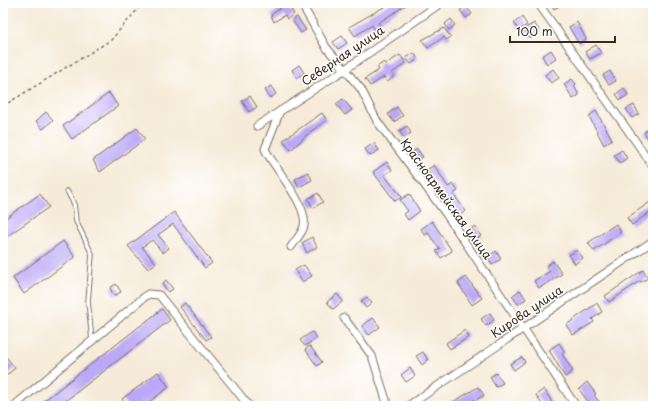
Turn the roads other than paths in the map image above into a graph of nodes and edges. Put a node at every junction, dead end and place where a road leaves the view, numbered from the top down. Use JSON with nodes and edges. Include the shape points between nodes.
{"nodes":[{"id":1,"x":301,"y":3,"type":"edge"},
{"id":2,"x":441,"y":3,"type":"edge"},
{"id":3,"x":538,"y":3,"type":"edge"},
{"id":4,"x":344,"y":70,"type":"junction"},
{"id":5,"x":280,"y":111,"type":"junction"},
{"id":6,"x":257,"y":126,"type":"dead end"},
{"id":7,"x":653,"y":166,"type":"edge"},
{"id":8,"x":67,"y":191,"type":"dead end"},
{"id":9,"x":653,"y":241,"type":"edge"},
{"id":10,"x":291,"y":247,"type":"dead end"},
{"id":11,"x":344,"y":318,"type":"dead end"},
{"id":12,"x":522,"y":328,"type":"junction"},
{"id":13,"x":92,"y":340,"type":"junction"},
{"id":14,"x":416,"y":404,"type":"edge"},
{"id":15,"x":14,"y":406,"type":"edge"},
{"id":16,"x":249,"y":406,"type":"edge"},
{"id":17,"x":388,"y":406,"type":"edge"},
{"id":18,"x":408,"y":406,"type":"edge"},
{"id":19,"x":576,"y":406,"type":"edge"}],
"edges":[{"from":1,"to":4,"type":"street","name":"Красноармейская улица","via":[[326,47]]},
{"from":2,"to":4,"type":"street","name":"Северная улица"},
{"from":3,"to":7,"type":"street"},
{"from":4,"to":5,"type":"street","name":"Северная улица"},
{"from":4,"to":12,"type":"street","name":"Красноармейская улица","via":[[361,89],[377,121],[446,214]]},
{"from":5,"to":6,"type":"street","name":"Северная улица"},
{"from":5,"to":10,"type":"street","via":[[265,149],[298,201],[304,217],[304,226]]},
{"from":8,"to":13,"type":"lane","via":[[74,204],[76,221],[92,254],[88,301]]},
{"from":9,"to":12,"type":"street","name":"Кирова улица"},
{"from":11,"to":17,"type":"street","via":[[372,356]]},
{"from":12,"to":14,"type":"street","name":"Кирова улица"},
{"from":12,"to":19,"type":"street","name":"Красноармейская улица"},
{"from":13,"to":15,"type":"street"},
{"from":13,"to":16,"type":"street","via":[[148,294],[159,295]]},
{"from":14,"to":18,"type":"street","name":"Кирова улица"}]}
